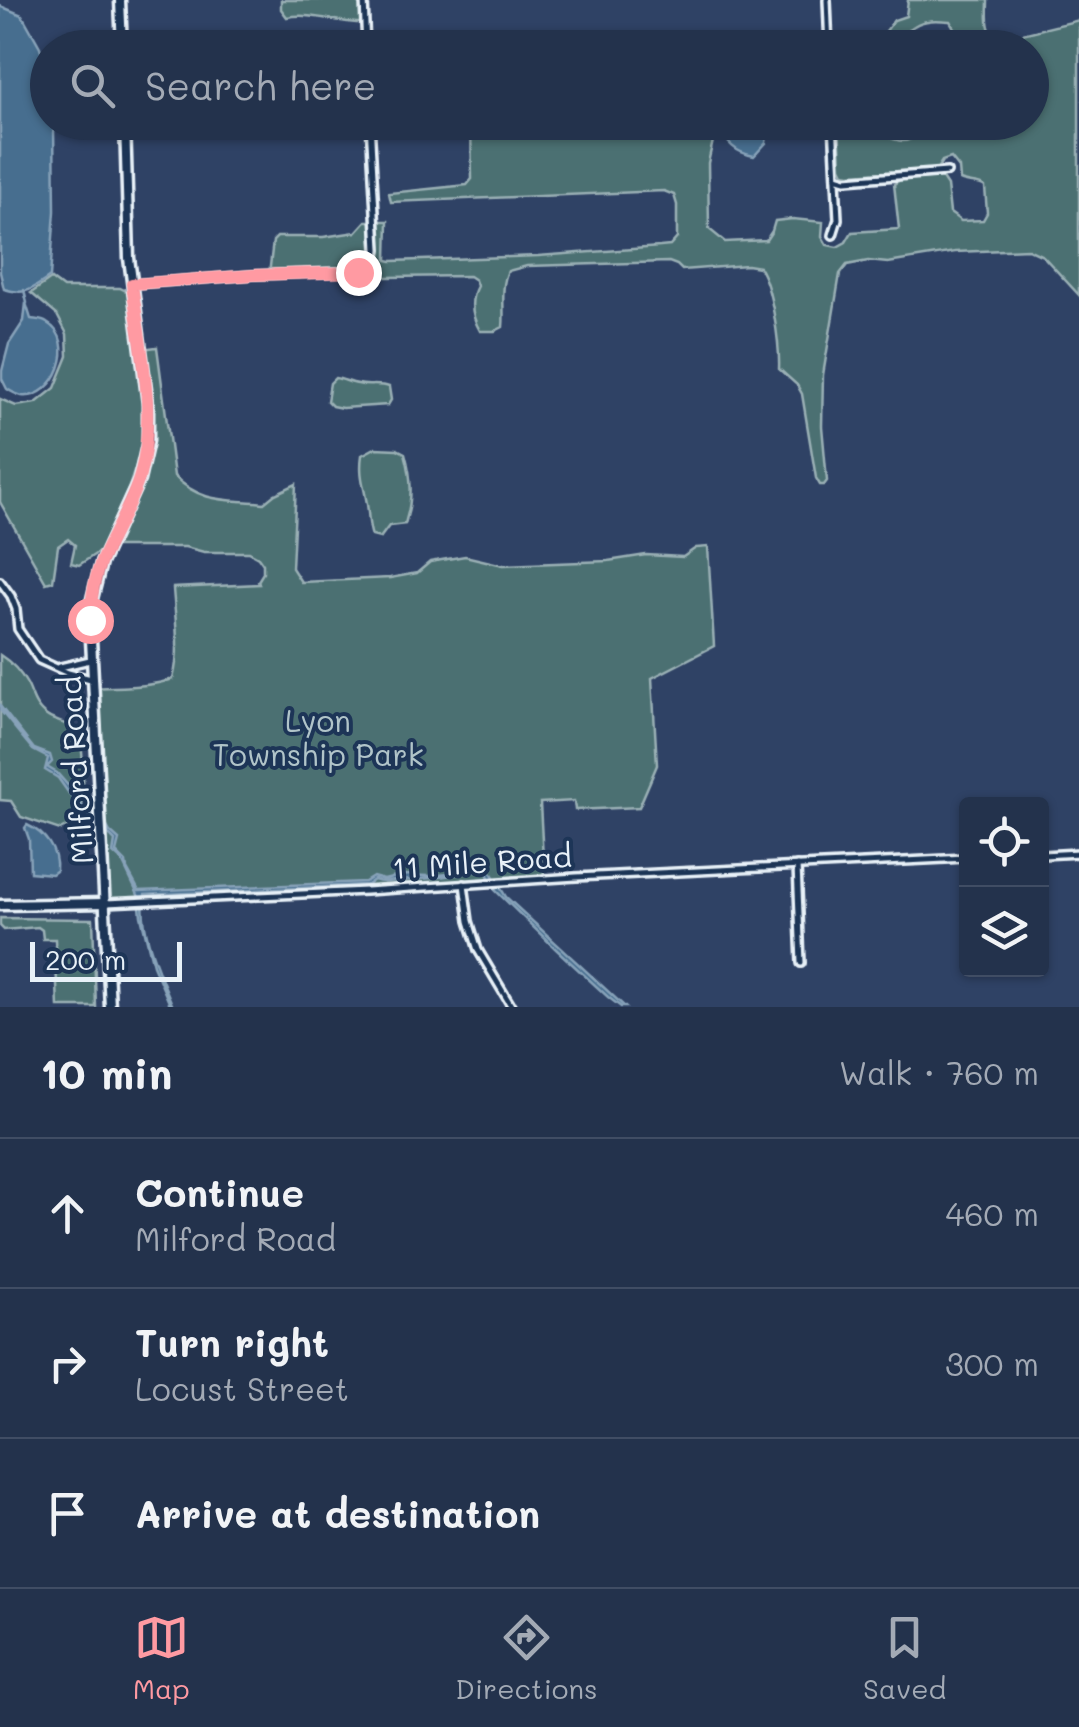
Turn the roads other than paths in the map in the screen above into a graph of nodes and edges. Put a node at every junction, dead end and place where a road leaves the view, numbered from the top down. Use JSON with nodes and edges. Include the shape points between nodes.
{"nodes":[{"id":1,"x":120,"y":0,"type":"edge"},
{"id":2,"x":364,"y":0,"type":"edge"},
{"id":3,"x":826,"y":0,"type":"edge"},
{"id":4,"x":121,"y":30,"type":"edge"},
{"id":5,"x":365,"y":30,"type":"edge"},
{"id":6,"x":828,"y":30,"type":"edge"},
{"id":7,"x":126,"y":140,"type":"edge"},
{"id":8,"x":371,"y":140,"type":"edge"},
{"id":9,"x":834,"y":140,"type":"edge"},
{"id":10,"x":948,"y":172,"type":"dead end"},
{"id":11,"x":836,"y":176,"type":"junction"},
{"id":12,"x":834,"y":234,"type":"dead end"},
{"id":13,"x":132,"y":284,"type":"junction"},
{"id":14,"x":0,"y":581,"type":"edge"},
{"id":15,"x":90,"y":660,"type":"junction"},
{"id":16,"x":56,"y":668,"type":"junction"},
{"id":17,"x":92,"y":679,"type":"junction"},
{"id":18,"x":1079,"y":853,"type":"edge"},
{"id":19,"x":1049,"y":854,"type":"edge"},
{"id":20,"x":959,"y":858,"type":"edge"},
{"id":21,"x":797,"y":866,"type":"junction"},
{"id":22,"x":464,"y":884,"type":"junction"},
{"id":23,"x":106,"y":902,"type":"junction"},
{"id":24,"x":0,"y":904,"type":"edge"},
{"id":25,"x":801,"y":963,"type":"dead end"},
{"id":26,"x":110,"y":1007,"type":"edge"},
{"id":27,"x":512,"y":1007,"type":"edge"}],
"edges":[{"from":1,"to":4,"type":"street"},
{"from":2,"to":5,"type":"street"},
{"from":3,"to":6,"type":"street"},
{"from":7,"to":13,"type":"street","name":"Milford Road"},
{"from":8,"to":13,"type":"street","via":[[377,249],[370,271]]},
{"from":9,"to":11,"type":"street"},
{"from":10,"to":11,"type":"street"},
{"from":11,"to":12,"type":"street"},
{"from":13,"to":15,"type":"street","name":"Milford Road","via":[[148,441],[139,480],[96,578]]},
{"from":14,"to":16,"type":"street","via":[[29,648]]},
{"from":15,"to":16,"type":"street"},
{"from":15,"to":17,"type":"street","name":"Milford Road"},
{"from":16,"to":17,"type":"street"},
{"from":17,"to":23,"type":"street","name":"Milford Road"},
{"from":18,"to":19,"type":"street"},
{"from":20,"to":21,"type":"street","name":"11 Mile Road"},
{"from":21,"to":22,"type":"street","name":"11 Mile Road"},
{"from":21,"to":25,"type":"street"},
{"from":22,"to":23,"type":"street","name":"11 Mile Road"},
{"from":22,"to":27,"type":"street","via":[[478,950]]},
{"from":23,"to":24,"type":"street","name":"11 Mile Road"},
{"from":23,"to":26,"type":"street","name":"Milford Road"}]}
